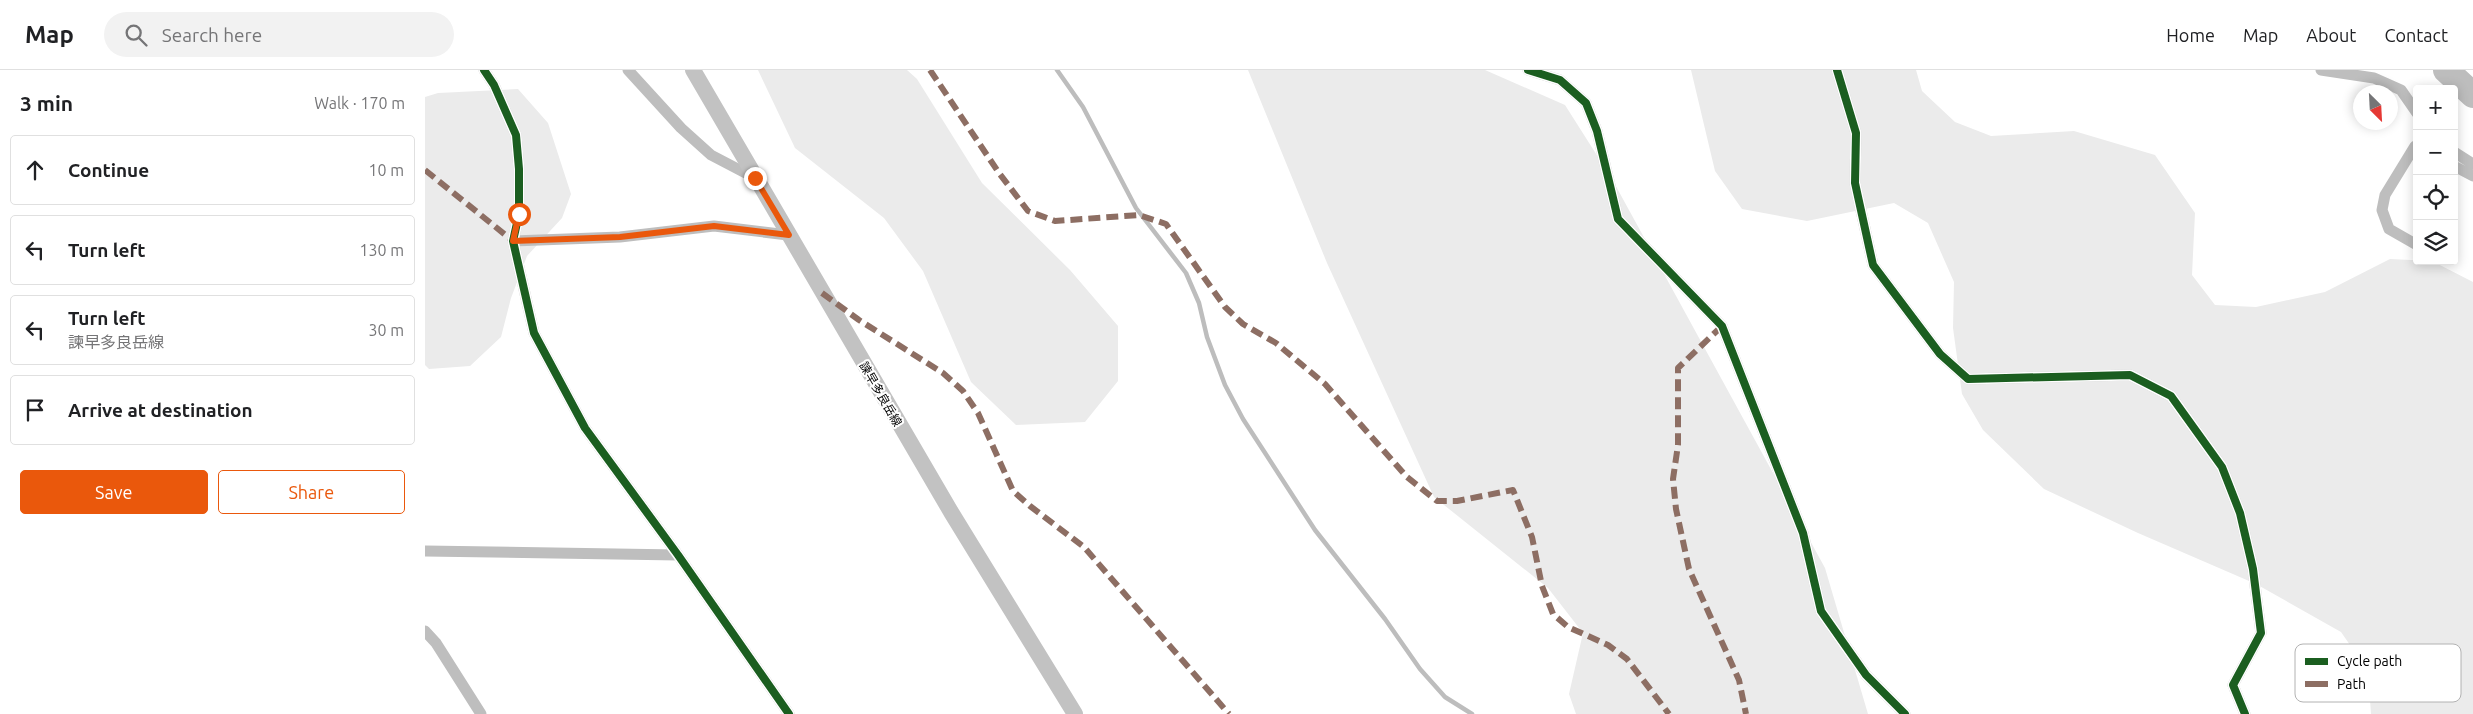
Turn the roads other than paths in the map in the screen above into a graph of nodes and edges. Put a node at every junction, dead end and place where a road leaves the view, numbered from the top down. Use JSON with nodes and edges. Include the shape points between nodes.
{"nodes":[{"id":1,"x":484,"y":70,"type":"edge"},
{"id":2,"x":628,"y":70,"type":"edge"},
{"id":3,"x":693,"y":70,"type":"edge"},
{"id":4,"x":1528,"y":70,"type":"edge"},
{"id":5,"x":1837,"y":70,"type":"edge"},
{"id":6,"x":2321,"y":70,"type":"edge"},
{"id":7,"x":2413,"y":107,"type":"edge"},
{"id":8,"x":2413,"y":145,"type":"edge"},
{"id":9,"x":2458,"y":155,"type":"edge"},
{"id":10,"x":2473,"y":164,"type":"edge"},
{"id":11,"x":2458,"y":168,"type":"edge"},
{"id":12,"x":2473,"y":176,"type":"edge"},
{"id":13,"x":755,"y":178,"type":"junction"},
{"id":14,"x":789,"y":235,"type":"junction"},
{"id":15,"x":513,"y":241,"type":"junction"},
{"id":16,"x":2413,"y":243,"type":"edge"},
{"id":17,"x":425,"y":551,"type":"edge"},
{"id":18,"x":678,"y":555,"type":"junction"},
{"id":19,"x":425,"y":631,"type":"edge"},
{"id":20,"x":481,"y":714,"type":"edge"},
{"id":21,"x":789,"y":714,"type":"edge"},
{"id":22,"x":1075,"y":714,"type":"edge"},
{"id":23,"x":1905,"y":714,"type":"edge"},
{"id":24,"x":2245,"y":714,"type":"edge"}],
"edges":[{"from":1,"to":15,"type":"street","via":[[516,135],[519,214]]},
{"from":2,"to":13,"type":"street","via":[[681,128],[711,155]]},
{"from":3,"to":13,"type":"main road","name":"諫早多良岳線"},
{"from":4,"to":23,"type":"street","via":[[1560,80],[1585,103],[1597,131],[1618,220],[1722,326],[1803,533],[1821,611],[1866,675]]},
{"from":5,"to":24,"type":"street","via":[[1856,133],[1855,183],[1873,265],[1940,354],[1968,379],[2131,375],[2171,396],[2222,467],[2240,513],[2253,569],[2261,633],[2233,685]]},
{"from":6,"to":7,"type":"street","via":[[2374,78],[2401,90]]},
{"from":8,"to":16,"type":"street","via":[[2385,195],[2382,210],[2389,229]]},
{"from":9,"to":10,"type":"street"},
{"from":11,"to":12,"type":"street"},
{"from":13,"to":14,"type":"main road","name":"諫早多良岳線"},
{"from":14,"to":15,"type":"street","via":[[714,226],[620,237]]},
{"from":14,"to":22,"type":"main road","name":"諫早多良岳線","via":[[951,512]]},
{"from":15,"to":18,"type":"street","via":[[534,333],[585,428]]},
{"from":17,"to":18,"type":"street"},
{"from":18,"to":21,"type":"street"},
{"from":19,"to":20,"type":"street"}]}
